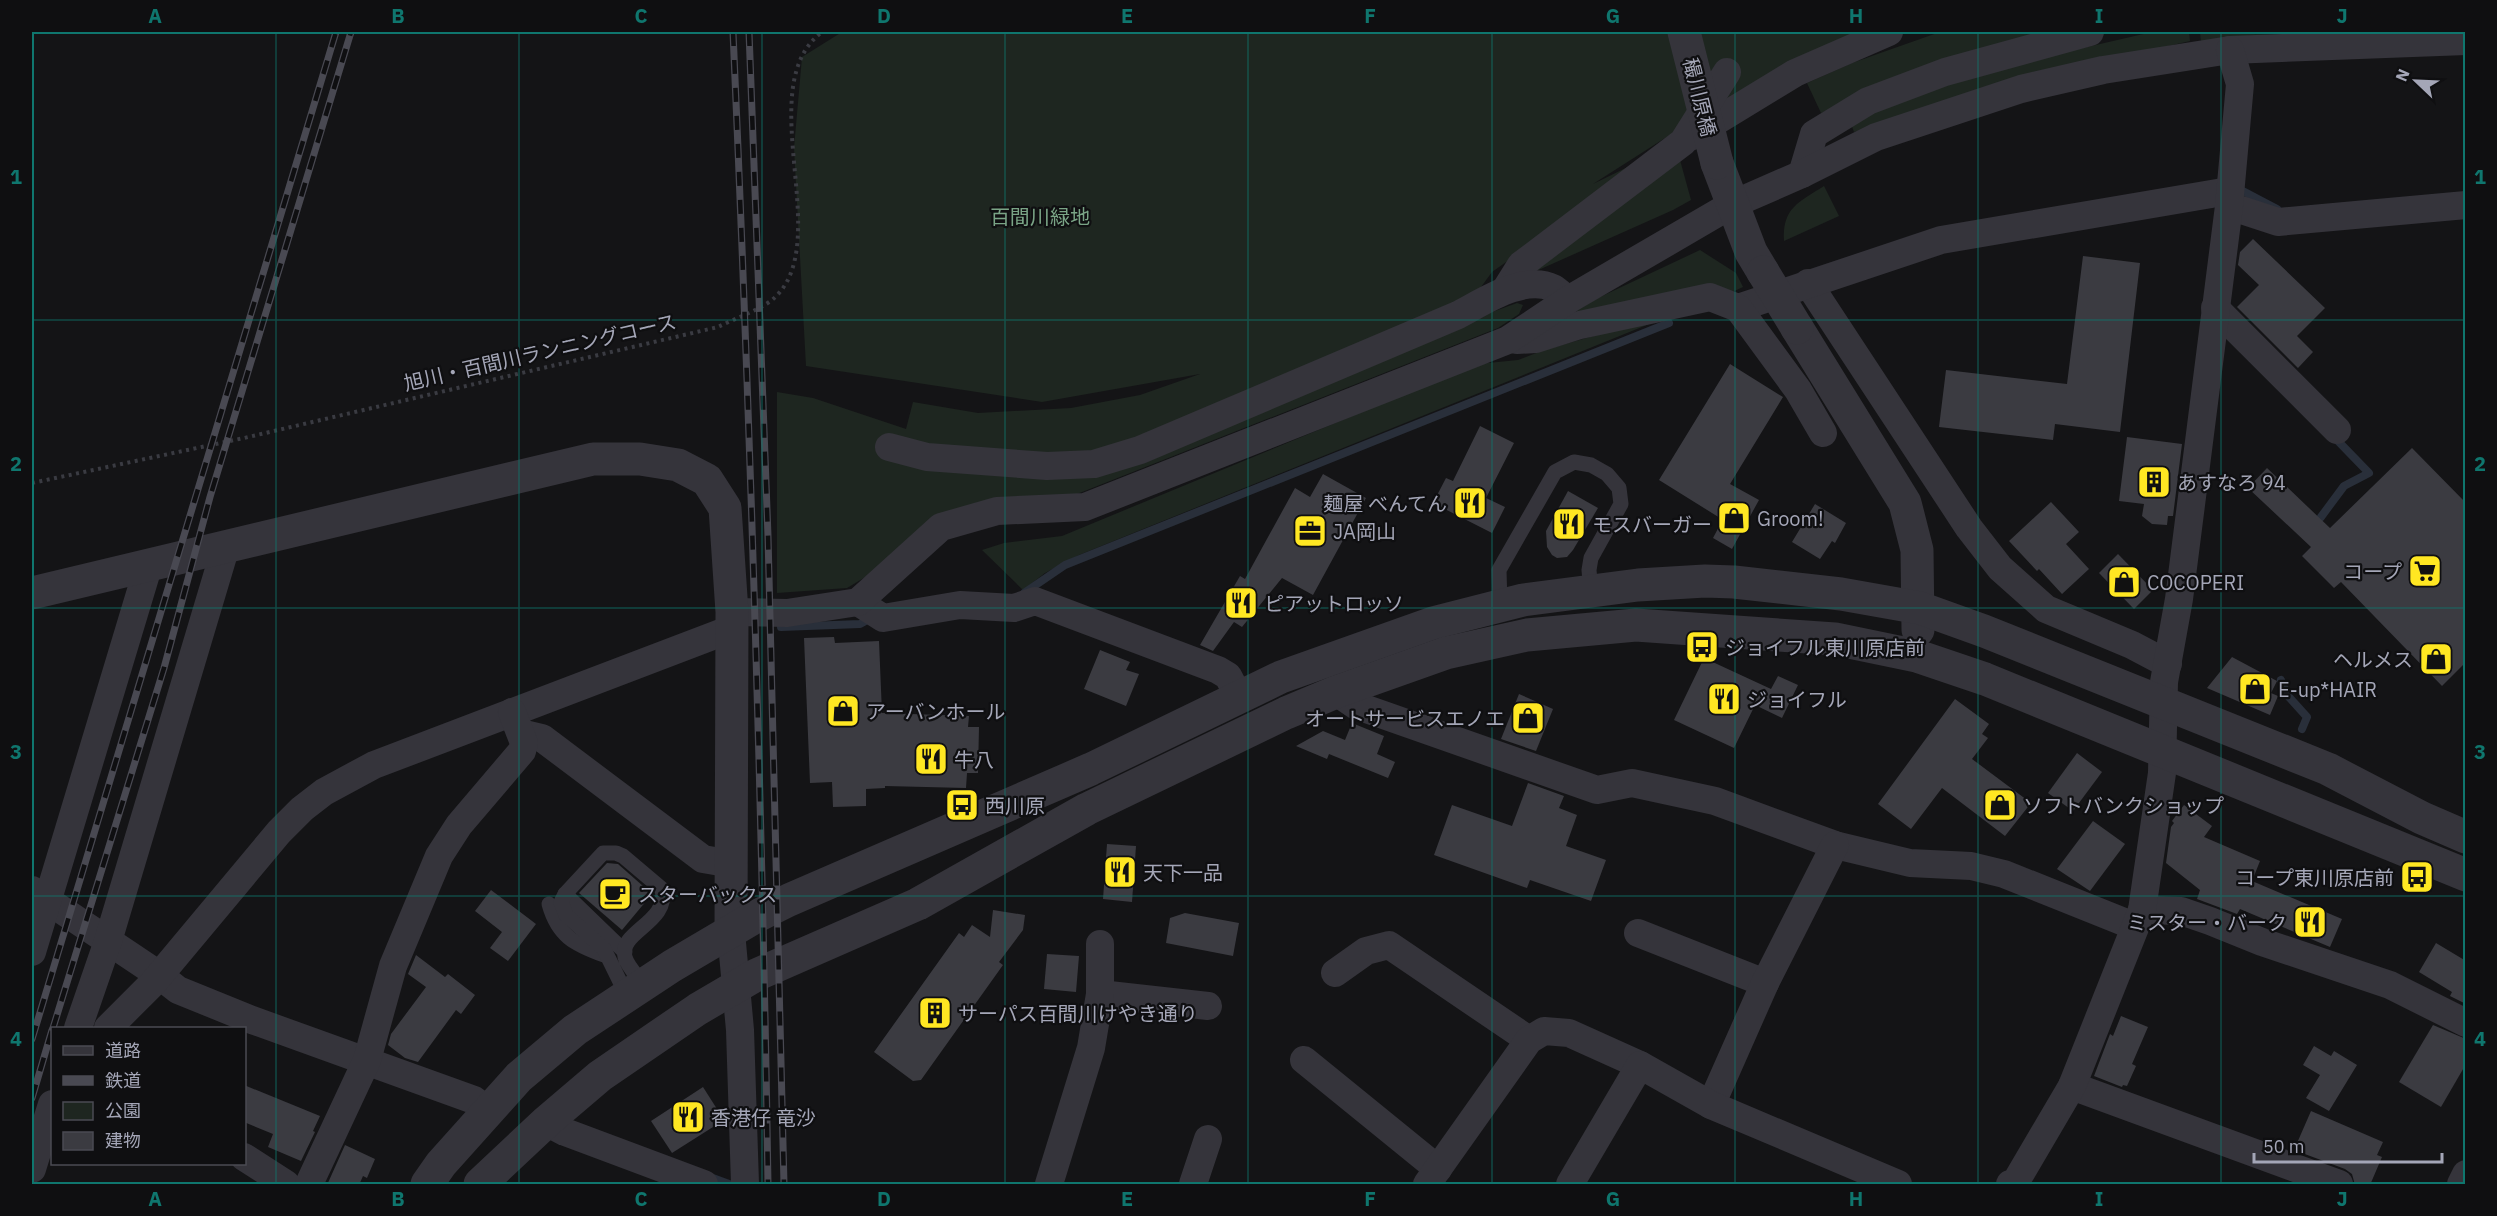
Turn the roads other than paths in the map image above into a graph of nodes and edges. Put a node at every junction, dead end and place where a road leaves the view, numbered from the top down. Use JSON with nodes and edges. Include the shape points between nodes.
{"nodes":[{"id":1,"x":1684,"y":32,"type":"edge"},
{"id":2,"x":1889,"y":32,"type":"edge"},
{"id":3,"x":2090,"y":32,"type":"edge"},
{"id":4,"x":2466,"y":41,"type":"edge"},
{"id":5,"x":2230,"y":50,"type":"junction"},
{"id":6,"x":1727,"y":72,"type":"dead end"},
{"id":7,"x":1683,"y":142,"type":"junction"},
{"id":8,"x":1802,"y":174,"type":"junction"},
{"id":9,"x":2230,"y":193,"type":"junction"},
{"id":10,"x":1731,"y":205,"type":"junction"},
{"id":11,"x":2466,"y":206,"type":"edge"},
{"id":12,"x":1808,"y":283,"type":"junction"},
{"id":13,"x":1506,"y":290,"type":"junction"},
{"id":14,"x":1568,"y":300,"type":"junction"},
{"id":15,"x":1738,"y":308,"type":"junction"},
{"id":16,"x":2215,"y":308,"type":"junction"},
{"id":17,"x":1508,"y":340,"type":"junction"},
{"id":18,"x":2337,"y":430,"type":"dead end"},
{"id":19,"x":1823,"y":434,"type":"dead end"},
{"id":20,"x":889,"y":447,"type":"dead end"},
{"id":21,"x":226,"y":546,"type":"junction"},
{"id":22,"x":149,"y":564,"type":"junction"},
{"id":23,"x":1591,"y":592,"type":"junction"},
{"id":24,"x":32,"y":593,"type":"edge"},
{"id":25,"x":1500,"y":605,"type":"junction"},
{"id":26,"x":1920,"y":608,"type":"junction"},
{"id":27,"x":872,"y":611,"type":"junction"},
{"id":28,"x":732,"y":621,"type":"junction"},
{"id":29,"x":1917,"y":656,"type":"junction"},
{"id":30,"x":2168,"y":664,"type":"junction"},
{"id":31,"x":1336,"y":692,"type":"junction"},
{"id":32,"x":1239,"y":697,"type":"junction"},
{"id":33,"x":2162,"y":703,"type":"junction"},
{"id":34,"x":516,"y":722,"type":"junction"},
{"id":35,"x":2161,"y":751,"type":"junction"},
{"id":36,"x":2466,"y":837,"type":"edge"},
{"id":37,"x":1835,"y":845,"type":"junction"},
{"id":38,"x":732,"y":864,"type":"junction"},
{"id":39,"x":2466,"y":875,"type":"edge"},
{"id":40,"x":565,"y":894,"type":"junction"},
{"id":41,"x":39,"y":895,"type":"edge"},
{"id":42,"x":549,"y":904,"type":"dead end"},
{"id":43,"x":2138,"y":918,"type":"junction"},
{"id":44,"x":731,"y":932,"type":"junction"},
{"id":45,"x":1638,"y":933,"type":"dead end"},
{"id":46,"x":108,"y":941,"type":"junction"},
{"id":47,"x":1100,"y":944,"type":"dead end"},
{"id":48,"x":32,"y":952,"type":"edge"},
{"id":49,"x":625,"y":952,"type":"junction"},
{"id":50,"x":607,"y":956,"type":"junction"},
{"id":51,"x":1335,"y":973,"type":"dead end"},
{"id":52,"x":165,"y":980,"type":"junction"},
{"id":53,"x":1765,"y":983,"type":"junction"},
{"id":54,"x":736,"y":987,"type":"junction"},
{"id":55,"x":635,"y":991,"type":"junction"},
{"id":56,"x":1100,"y":994,"type":"junction"},
{"id":57,"x":1208,"y":1006,"type":"dead end"},
{"id":58,"x":2466,"y":1023,"type":"edge"},
{"id":59,"x":79,"y":1027,"type":"edge"},
{"id":60,"x":110,"y":1027,"type":"edge"},
{"id":61,"x":1530,"y":1040,"type":"junction"},
{"id":62,"x":367,"y":1060,"type":"junction"},
{"id":63,"x":1304,"y":1060,"type":"dead end"},
{"id":64,"x":1640,"y":1065,"type":"junction"},
{"id":65,"x":2072,"y":1086,"type":"junction"},
{"id":66,"x":1711,"y":1105,"type":"junction"},
{"id":67,"x":51,"y":1107,"type":"edge"},
{"id":68,"x":489,"y":1111,"type":"junction"},
{"id":69,"x":546,"y":1122,"type":"junction"},
{"id":70,"x":1208,"y":1139,"type":"dead end"},
{"id":71,"x":246,"y":1158,"type":"edge"},
{"id":72,"x":32,"y":1168,"type":"edge"},
{"id":73,"x":2466,"y":1174,"type":"edge"},
{"id":74,"x":1432,"y":1177,"type":"edge"},
{"id":75,"x":286,"y":1185,"type":"edge"},
{"id":76,"x":309,"y":1185,"type":"edge"},
{"id":77,"x":427,"y":1185,"type":"edge"},
{"id":78,"x":480,"y":1185,"type":"edge"},
{"id":79,"x":704,"y":1185,"type":"edge"},
{"id":80,"x":745,"y":1185,"type":"edge"},
{"id":81,"x":1049,"y":1185,"type":"edge"},
{"id":82,"x":1192,"y":1185,"type":"edge"},
{"id":83,"x":1570,"y":1185,"type":"edge"},
{"id":84,"x":1898,"y":1185,"type":"edge"},
{"id":85,"x":2010,"y":1185,"type":"edge"},
{"id":86,"x":2339,"y":1185,"type":"edge"},
{"id":87,"x":2461,"y":1185,"type":"edge"}],
"edges":[{"from":1,"to":10,"type":"street","name":"穝川原橋","bridge":true},
{"from":2,"to":7,"type":"street","via":[[1795,73]]},
{"from":3,"to":8,"type":"street","via":[[1945,72],[1868,101],[1814,134]]},
{"from":4,"to":5,"type":"street"},
{"from":5,"to":8,"type":"street","via":[[2103,70],[2021,89],[1876,137]]},
{"from":5,"to":9,"type":"street","via":[[2240,84]]},
{"from":6,"to":7,"type":"street"},
{"from":7,"to":13,"type":"street","via":[[1521,265]]},
{"from":8,"to":10,"type":"street"},
{"from":9,"to":11,"type":"street","via":[[2278,222]]},
{"from":9,"to":12,"type":"street","via":[[1941,240]]},
{"from":9,"to":16,"type":"street"},
{"from":10,"to":14,"type":"street"},
{"from":10,"to":26,"type":"street","name":"穝川原橋","bridge":true,"via":[[1751,252],[1905,503],[1917,550]]},
{"from":12,"to":15,"type":"street"},
{"from":12,"to":30,"type":"street","via":[[1969,528],[2000,568],[2046,609]]},
{"from":13,"to":14,"type":"street","via":[[1539,285],[1553,288]]},
{"from":13,"to":20,"type":"street","via":[[1458,315],[1140,450],[1094,464],[1047,466],[927,457]]},
{"from":14,"to":17,"type":"street"},
{"from":15,"to":17,"type":"street","via":[[1710,297],[1536,339]]},
{"from":15,"to":19,"type":"street","via":[[1798,390]]},
{"from":16,"to":18,"type":"street"},
{"from":16,"to":30,"type":"street"},
{"from":17,"to":27,"type":"street","via":[[1085,507],[997,511],[940,527]]},
{"from":21,"to":22,"type":"street"},
{"from":21,"to":28,"type":"street","via":[[593,459],[640,459],[678,465],[707,480],[724,508]]},
{"from":21,"to":46,"type":"street"},
{"from":22,"to":24,"type":"street"},
{"from":22,"to":41,"type":"street"},
{"from":23,"to":25,"type":"street"},
{"from":23,"to":25,"type":"lane","via":[[1592,558],[1621,504],[1619,488],[1607,474],[1574,462],[1555,472],[1499,570]]},
{"from":23,"to":26,"type":"street","via":[[1638,585],[1734,582]]},
{"from":25,"to":32,"type":"street","via":[[1432,623],[1281,677]]},
{"from":26,"to":29,"type":"street","name":"穝川原橋"},
{"from":26,"to":33,"type":"street"},
{"from":27,"to":28,"type":"street","via":[[786,613]]},
{"from":27,"to":32,"type":"street","via":[[960,605],[1014,608],[1035,601],[1218,670],[1228,676]]},
{"from":28,"to":34,"type":"street"},
{"from":28,"to":38,"type":"street"},
{"from":29,"to":31,"type":"street","via":[[1835,639],[1636,625],[1527,635],[1458,651]]},
{"from":29,"to":35,"type":"street","via":[[1985,679]]},
{"from":30,"to":33,"type":"street"},
{"from":31,"to":37,"type":"street","via":[[1355,705],[1598,790],[1632,783],[1714,801]]},
{"from":31,"to":54,"type":"street","via":[[1087,809],[918,904]]},
{"from":32,"to":44,"type":"street","via":[[1091,769],[789,900]]},
{"from":33,"to":35,"type":"street"},
{"from":33,"to":36,"type":"street","via":[[2328,770]]},
{"from":34,"to":38,"type":"street","via":[[703,859]]},
{"from":34,"to":52,"type":"street","via":[[400,754],[324,792],[279,832]]},
{"from":34,"to":62,"type":"street","via":[[524,743],[522,751],[459,825],[440,856],[393,966]]},
{"from":35,"to":39,"type":"street"},
{"from":35,"to":43,"type":"street","via":[[2162,772]]},
{"from":37,"to":43,"type":"street","via":[[1910,863],[1971,866]]},
{"from":37,"to":53,"type":"street"},
{"from":38,"to":44,"type":"street"},
{"from":40,"to":49,"type":"lane"},
{"from":40,"to":49,"type":"lane","via":[[603,853],[610,852],[623,856],[658,884],[663,897],[659,912],[629,940]]},
{"from":40,"to":50,"type":"lane","via":[[561,902],[566,915]]},
{"from":41,"to":46,"type":"street"},
{"from":41,"to":48,"type":"street"},
{"from":42,"to":50,"type":"lane","via":[[565,936]]},
{"from":43,"to":58,"type":"street","via":[[2181,911],[2390,985]]},
{"from":43,"to":65,"type":"street"},
{"from":44,"to":54,"type":"street"},
{"from":44,"to":55,"type":"street"},
{"from":45,"to":53,"type":"street"},
{"from":46,"to":52,"type":"street"},
{"from":46,"to":59,"type":"street"},
{"from":47,"to":56,"type":"street"},
{"from":49,"to":55,"type":"lane"},
{"from":50,"to":55,"type":"lane"},
{"from":51,"to":61,"type":"street","via":[[1366,951],[1389,945]]},
{"from":52,"to":60,"type":"street"},
{"from":52,"to":62,"type":"street","via":[[252,1020]]},
{"from":53,"to":66,"type":"street"},
{"from":54,"to":69,"type":"street","via":[[600,1076]]},
{"from":54,"to":80,"type":"street"},
{"from":55,"to":68,"type":"street","via":[[575,1030],[519,1077]]},
{"from":56,"to":57,"type":"street"},
{"from":56,"to":81,"type":"street","via":[[1091,1048]]},
{"from":61,"to":64,"type":"street","via":[[1544,1031],[1569,1033]]},
{"from":61,"to":74,"type":"street"},
{"from":62,"to":68,"type":"street","via":[[474,1100]]},
{"from":62,"to":76,"type":"street"},
{"from":63,"to":74,"type":"street"},
{"from":64,"to":66,"type":"street"},
{"from":64,"to":83,"type":"street"},
{"from":65,"to":85,"type":"street","via":[[2015,1183]]},
{"from":65,"to":86,"type":"street"},
{"from":66,"to":84,"type":"street"},
{"from":67,"to":72,"type":"street"},
{"from":68,"to":77,"type":"street"},
{"from":69,"to":78,"type":"street"},
{"from":69,"to":79,"type":"street"},
{"from":70,"to":82,"type":"street"},
{"from":71,"to":75,"type":"street"},
{"from":73,"to":87,"type":"street"}]}
